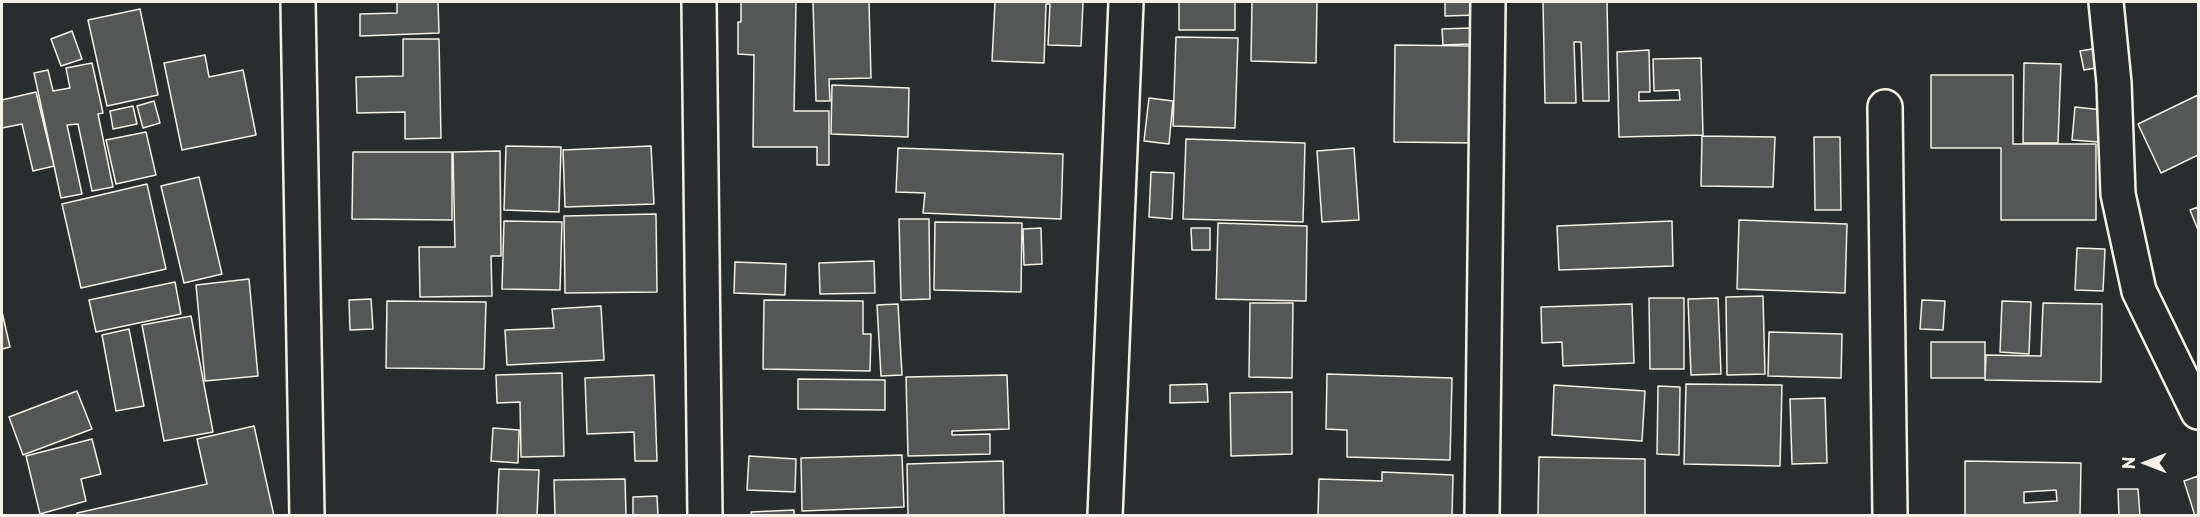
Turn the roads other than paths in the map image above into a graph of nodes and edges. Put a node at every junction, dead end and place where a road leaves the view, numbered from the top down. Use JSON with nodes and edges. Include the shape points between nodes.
{"nodes":[{"id":1,"x":298,"y":2,"type":"edge"},
{"id":2,"x":699,"y":2,"type":"edge"},
{"id":3,"x":1126,"y":2,"type":"edge"},
{"id":4,"x":1488,"y":2,"type":"edge"},
{"id":5,"x":2106,"y":2,"type":"edge"},
{"id":6,"x":1885,"y":107,"type":"dead end"},
{"id":7,"x":2199,"y":412,"type":"edge"},
{"id":8,"x":307,"y":516,"type":"edge"},
{"id":9,"x":705,"y":516,"type":"edge"},
{"id":10,"x":1105,"y":516,"type":"edge"},
{"id":11,"x":1482,"y":516,"type":"edge"},
{"id":12,"x":1890,"y":516,"type":"edge"}],
"edges":[{"from":1,"to":8,"type":"street"},
{"from":2,"to":9,"type":"street"},
{"from":3,"to":10,"type":"street"},
{"from":4,"to":11,"type":"street"},
{"from":5,"to":7,"type":"street","via":[[2118,194],[2139,291]]},
{"from":6,"to":12,"type":"street"}]}
